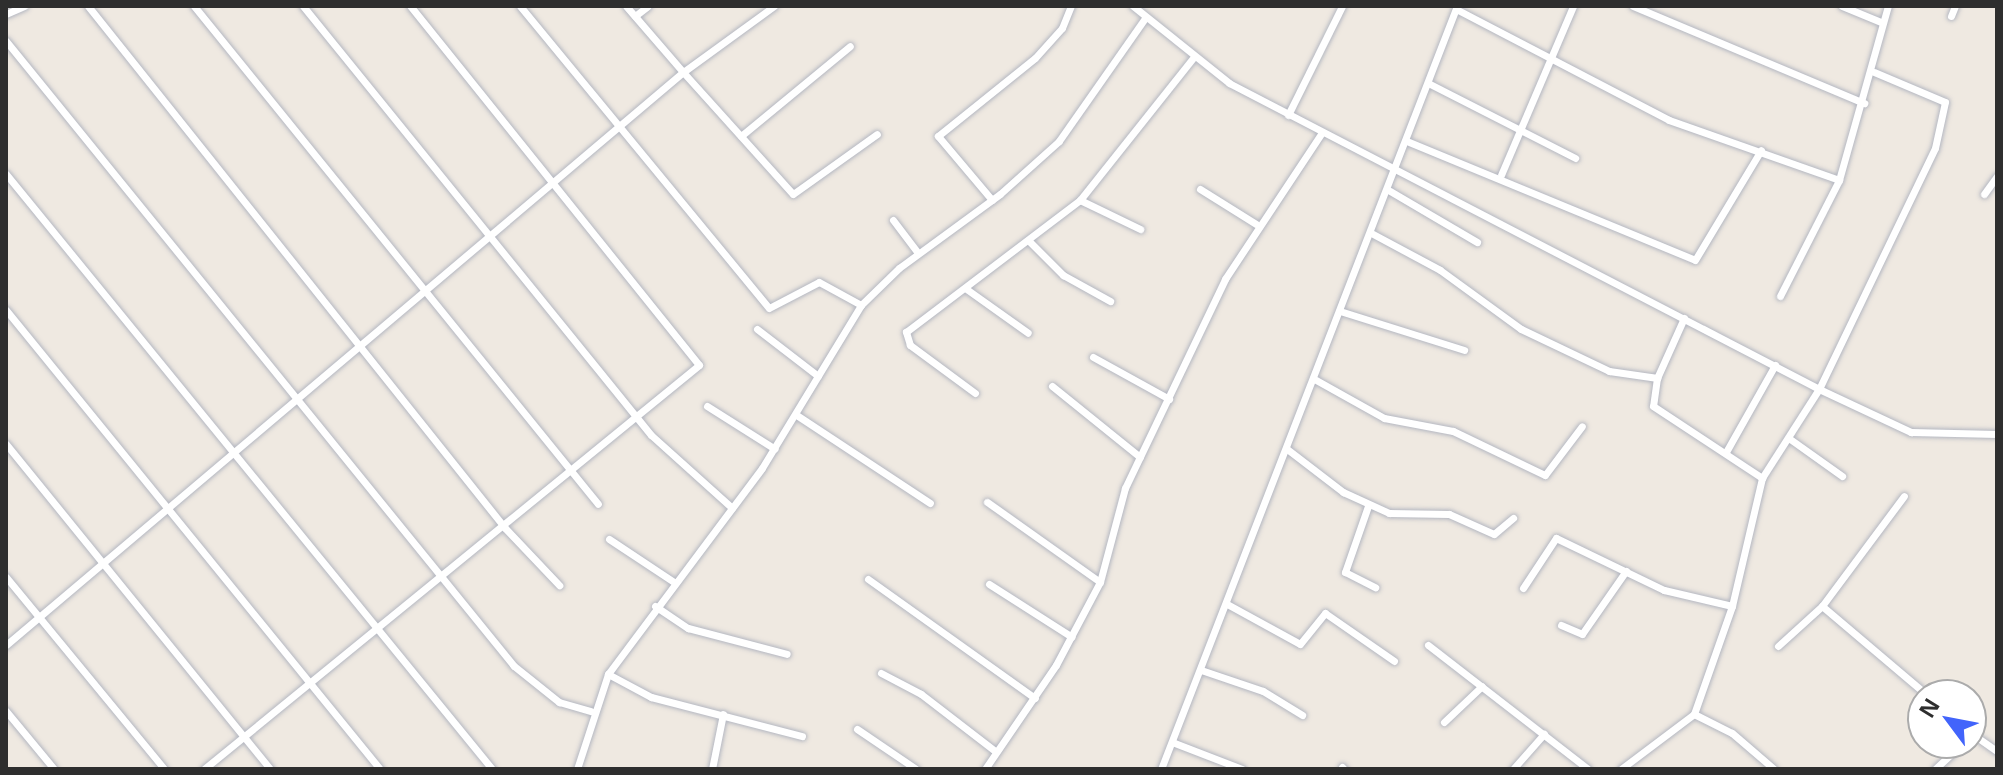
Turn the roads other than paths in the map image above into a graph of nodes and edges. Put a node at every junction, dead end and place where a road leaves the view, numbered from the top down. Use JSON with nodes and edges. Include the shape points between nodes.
{"nodes":[{"id":1,"x":24,"y":6,"type":"edge"},
{"id":2,"x":88,"y":6,"type":"edge"},
{"id":3,"x":194,"y":6,"type":"edge"},
{"id":4,"x":303,"y":6,"type":"edge"},
{"id":5,"x":410,"y":6,"type":"edge"},
{"id":6,"x":520,"y":6,"type":"edge"},
{"id":7,"x":626,"y":6,"type":"edge"},
{"id":8,"x":648,"y":6,"type":"edge"},
{"id":9,"x":774,"y":6,"type":"edge"},
{"id":10,"x":1071,"y":6,"type":"edge"},
{"id":11,"x":1133,"y":6,"type":"edge"},
{"id":12,"x":1342,"y":6,"type":"edge"},
{"id":13,"x":1573,"y":6,"type":"edge"},
{"id":14,"x":1633,"y":6,"type":"edge"},
{"id":15,"x":1842,"y":6,"type":"edge"},
{"id":16,"x":1888,"y":6,"type":"edge"},
{"id":17,"x":1955,"y":6,"type":"edge"},
{"id":18,"x":1457,"y":7,"type":"edge"},
{"id":19,"x":6,"y":14,"type":"edge"},
{"id":20,"x":635,"y":16,"type":"junction"},
{"id":21,"x":1951,"y":16,"type":"dead end"},
{"id":22,"x":1145,"y":18,"type":"junction"},
{"id":23,"x":1883,"y":23,"type":"junction"},
{"id":24,"x":6,"y":41,"type":"edge"},
{"id":25,"x":850,"y":46,"type":"dead end"},
{"id":26,"x":1552,"y":56,"type":"junction"},
{"id":27,"x":1193,"y":58,"type":"junction"},
{"id":28,"x":683,"y":72,"type":"junction"},
{"id":29,"x":1874,"y":72,"type":"junction"},
{"id":30,"x":1430,"y":84,"type":"junction"},
{"id":31,"x":1864,"y":103,"type":"junction"},
{"id":32,"x":1288,"y":115,"type":"junction"},
{"id":33,"x":619,"y":128,"type":"junction"},
{"id":34,"x":1522,"y":129,"type":"junction"},
{"id":35,"x":877,"y":134,"type":"dead end"},
{"id":36,"x":1321,"y":134,"type":"junction"},
{"id":37,"x":741,"y":136,"type":"junction"},
{"id":38,"x":1409,"y":142,"type":"junction"},
{"id":39,"x":1761,"y":150,"type":"junction"},
{"id":40,"x":1575,"y":158,"type":"dead end"},
{"id":41,"x":1397,"y":172,"type":"junction"},
{"id":42,"x":6,"y":174,"type":"edge"},
{"id":43,"x":1501,"y":175,"type":"junction"},
{"id":44,"x":1997,"y":176,"type":"edge"},
{"id":45,"x":1839,"y":180,"type":"junction"},
{"id":46,"x":554,"y":183,"type":"junction"},
{"id":47,"x":1200,"y":189,"type":"dead end"},
{"id":48,"x":1390,"y":191,"type":"junction"},
{"id":49,"x":1984,"y":194,"type":"dead end"},
{"id":50,"x":992,"y":200,"type":"junction"},
{"id":51,"x":1080,"y":200,"type":"junction"},
{"id":52,"x":893,"y":220,"type":"dead end"},
{"id":53,"x":1256,"y":224,"type":"junction"},
{"id":54,"x":1140,"y":229,"type":"dead end"},
{"id":55,"x":1373,"y":234,"type":"junction"},
{"id":56,"x":491,"y":235,"type":"junction"},
{"id":57,"x":1030,"y":242,"type":"junction"},
{"id":58,"x":1477,"y":242,"type":"dead end"},
{"id":59,"x":918,"y":253,"type":"junction"},
{"id":60,"x":965,"y":288,"type":"junction"},
{"id":61,"x":426,"y":291,"type":"junction"},
{"id":62,"x":1780,"y":296,"type":"dead end"},
{"id":63,"x":1110,"y":301,"type":"dead end"},
{"id":64,"x":861,"y":305,"type":"junction"},
{"id":65,"x":6,"y":310,"type":"edge"},
{"id":66,"x":1343,"y":312,"type":"junction"},
{"id":67,"x":1684,"y":318,"type":"junction"},
{"id":68,"x":757,"y":329,"type":"dead end"},
{"id":69,"x":1028,"y":333,"type":"dead end"},
{"id":70,"x":362,"y":345,"type":"junction"},
{"id":71,"x":1464,"y":350,"type":"dead end"},
{"id":72,"x":1093,"y":357,"type":"dead end"},
{"id":73,"x":1775,"y":365,"type":"junction"},
{"id":74,"x":818,"y":376,"type":"junction"},
{"id":75,"x":1657,"y":378,"type":"junction"},
{"id":76,"x":1316,"y":380,"type":"junction"},
{"id":77,"x":1052,"y":386,"type":"dead end"},
{"id":78,"x":1819,"y":389,"type":"junction"},
{"id":79,"x":975,"y":393,"type":"dead end"},
{"id":80,"x":297,"y":399,"type":"junction"},
{"id":81,"x":1169,"y":399,"type":"junction"},
{"id":82,"x":707,"y":406,"type":"dead end"},
{"id":83,"x":798,"y":416,"type":"junction"},
{"id":84,"x":639,"y":419,"type":"junction"},
{"id":85,"x":1582,"y":426,"type":"dead end"},
{"id":86,"x":1997,"y":434,"type":"edge"},
{"id":87,"x":1790,"y":439,"type":"junction"},
{"id":88,"x":6,"y":444,"type":"edge"},
{"id":89,"x":775,"y":449,"type":"junction"},
{"id":90,"x":1287,"y":449,"type":"junction"},
{"id":91,"x":1726,"y":452,"type":"junction"},
{"id":92,"x":232,"y":454,"type":"junction"},
{"id":93,"x":1140,"y":457,"type":"junction"},
{"id":94,"x":572,"y":471,"type":"junction"},
{"id":95,"x":1842,"y":476,"type":"dead end"},
{"id":96,"x":1762,"y":478,"type":"junction"},
{"id":97,"x":1904,"y":496,"type":"dead end"},
{"id":98,"x":987,"y":502,"type":"dead end"},
{"id":99,"x":930,"y":503,"type":"dead end"},
{"id":100,"x":598,"y":504,"type":"dead end"},
{"id":101,"x":1368,"y":506,"type":"junction"},
{"id":102,"x":169,"y":508,"type":"junction"},
{"id":103,"x":732,"y":508,"type":"junction"},
{"id":104,"x":1513,"y":518,"type":"dead end"},
{"id":105,"x":505,"y":528,"type":"junction"},
{"id":106,"x":609,"y":539,"type":"dead end"},
{"id":107,"x":104,"y":563,"type":"junction"},
{"id":108,"x":1626,"y":571,"type":"junction"},
{"id":109,"x":6,"y":577,"type":"edge"},
{"id":110,"x":442,"y":578,"type":"junction"},
{"id":111,"x":868,"y":579,"type":"dead end"},
{"id":112,"x":674,"y":582,"type":"junction"},
{"id":113,"x":1100,"y":582,"type":"junction"},
{"id":114,"x":989,"y":584,"type":"dead end"},
{"id":115,"x":559,"y":585,"type":"dead end"},
{"id":116,"x":1375,"y":587,"type":"dead end"},
{"id":117,"x":1523,"y":588,"type":"dead end"},
{"id":118,"x":1227,"y":604,"type":"junction"},
{"id":119,"x":655,"y":606,"type":"junction"},
{"id":120,"x":1732,"y":606,"type":"junction"},
{"id":121,"x":1822,"y":606,"type":"junction"},
{"id":122,"x":38,"y":617,"type":"junction"},
{"id":123,"x":1561,"y":625,"type":"dead end"},
{"id":124,"x":375,"y":632,"type":"junction"},
{"id":125,"x":1072,"y":637,"type":"junction"},
{"id":126,"x":6,"y":645,"type":"edge"},
{"id":127,"x":1428,"y":645,"type":"dead end"},
{"id":128,"x":1778,"y":646,"type":"dead end"},
{"id":129,"x":787,"y":654,"type":"dead end"},
{"id":130,"x":1394,"y":661,"type":"dead end"},
{"id":131,"x":1201,"y":670,"type":"junction"},
{"id":132,"x":881,"y":673,"type":"dead end"},
{"id":133,"x":608,"y":674,"type":"junction"},
{"id":134,"x":1908,"y":679,"type":"edge"},
{"id":135,"x":309,"y":684,"type":"junction"},
{"id":136,"x":1482,"y":686,"type":"junction"},
{"id":137,"x":1035,"y":698,"type":"junction"},
{"id":138,"x":6,"y":711,"type":"edge"},
{"id":139,"x":591,"y":711,"type":"junction"},
{"id":140,"x":723,"y":714,"type":"junction"},
{"id":141,"x":1694,"y":714,"type":"junction"},
{"id":142,"x":1302,"y":715,"type":"dead end"},
{"id":143,"x":1444,"y":722,"type":"dead end"},
{"id":144,"x":857,"y":729,"type":"dead end"},
{"id":145,"x":1544,"y":734,"type":"junction"},
{"id":146,"x":802,"y":736,"type":"dead end"},
{"id":147,"x":243,"y":737,"type":"junction"},
{"id":148,"x":1172,"y":742,"type":"junction"},
{"id":149,"x":995,"y":751,"type":"junction"},
{"id":150,"x":54,"y":769,"type":"edge"},
{"id":151,"x":164,"y":769,"type":"edge"},
{"id":152,"x":204,"y":769,"type":"edge"},
{"id":153,"x":270,"y":769,"type":"edge"},
{"id":154,"x":380,"y":769,"type":"edge"},
{"id":155,"x":492,"y":769,"type":"edge"},
{"id":156,"x":577,"y":769,"type":"edge"},
{"id":157,"x":712,"y":769,"type":"edge"},
{"id":158,"x":916,"y":769,"type":"edge"},
{"id":159,"x":985,"y":769,"type":"edge"},
{"id":160,"x":1161,"y":769,"type":"edge"},
{"id":161,"x":1242,"y":769,"type":"edge"},
{"id":162,"x":1513,"y":769,"type":"edge"},
{"id":163,"x":1588,"y":769,"type":"edge"},
{"id":164,"x":1621,"y":769,"type":"edge"},
{"id":165,"x":1774,"y":769,"type":"edge"}],
"edges":[{"from":1,"to":19,"type":"street"},
{"from":2,"to":70,"type":"street"},
{"from":3,"to":61,"type":"street"},
{"from":4,"to":56,"type":"street"},
{"from":5,"to":46,"type":"street"},
{"from":6,"to":33,"type":"street"},
{"from":7,"to":20,"type":"street"},
{"from":8,"to":20,"type":"street"},
{"from":9,"to":28,"type":"street"},
{"from":10,"to":50,"type":"street","via":[[1062,28],[1035,58],[938,136]]},
{"from":11,"to":22,"type":"street"},
{"from":12,"to":32,"type":"street"},
{"from":13,"to":26,"type":"street"},
{"from":14,"to":31,"type":"street"},
{"from":15,"to":23,"type":"street"},
{"from":16,"to":23,"type":"street"},
{"from":17,"to":21,"type":"street"},
{"from":18,"to":26,"type":"street"},
{"from":18,"to":30,"type":"street"},
{"from":20,"to":28,"type":"street"},
{"from":22,"to":27,"type":"street"},
{"from":22,"to":50,"type":"street","via":[[1059,141]]},
{"from":23,"to":29,"type":"street"},
{"from":24,"to":80,"type":"street"},
{"from":25,"to":37,"type":"street"},
{"from":26,"to":34,"type":"street"},
{"from":26,"to":39,"type":"street","via":[[1669,120]]},
{"from":27,"to":32,"type":"street"},
{"from":27,"to":51,"type":"street"},
{"from":28,"to":33,"type":"street"},
{"from":28,"to":37,"type":"street"},
{"from":29,"to":31,"type":"street"},
{"from":29,"to":78,"type":"street","via":[[1936,96],[1946,112],[1919,188]]},
{"from":30,"to":34,"type":"street"},
{"from":30,"to":38,"type":"street"},
{"from":31,"to":45,"type":"street"},
{"from":32,"to":36,"type":"street"},
{"from":33,"to":46,"type":"street"},
{"from":33,"to":64,"type":"street","via":[[769,308],[819,282]]},
{"from":34,"to":40,"type":"street"},
{"from":34,"to":43,"type":"street"},
{"from":35,"to":37,"type":"street","via":[[798,194]]},
{"from":36,"to":41,"type":"street"},
{"from":36,"to":53,"type":"street"},
{"from":38,"to":41,"type":"street"},
{"from":38,"to":43,"type":"street"},
{"from":39,"to":43,"type":"street","via":[[1695,260]]},
{"from":39,"to":45,"type":"street"},
{"from":41,"to":48,"type":"street"},
{"from":41,"to":67,"type":"street"},
{"from":42,"to":92,"type":"street"},
{"from":44,"to":49,"type":"street"},
{"from":45,"to":62,"type":"street"},
{"from":46,"to":56,"type":"street"},
{"from":46,"to":84,"type":"street","via":[[696,355],[696,369]]},
{"from":47,"to":53,"type":"street"},
{"from":48,"to":55,"type":"street"},
{"from":48,"to":58,"type":"street"},
{"from":50,"to":59,"type":"street"},
{"from":51,"to":54,"type":"street"},
{"from":51,"to":57,"type":"street"},
{"from":52,"to":59,"type":"street"},
{"from":53,"to":81,"type":"street"},
{"from":55,"to":66,"type":"street"},
{"from":55,"to":75,"type":"street","via":[[1440,270],[1521,329],[1609,371]]},
{"from":56,"to":61,"type":"street"},
{"from":56,"to":84,"type":"street"},
{"from":57,"to":60,"type":"street"},
{"from":57,"to":63,"type":"street","via":[[1063,275]]},
{"from":59,"to":64,"type":"street"},
{"from":60,"to":69,"type":"street"},
{"from":60,"to":79,"type":"street","via":[[904,336]]},
{"from":61,"to":70,"type":"street"},
{"from":61,"to":94,"type":"street"},
{"from":64,"to":74,"type":"street"},
{"from":65,"to":102,"type":"street"},
{"from":66,"to":71,"type":"street"},
{"from":66,"to":76,"type":"street"},
{"from":67,"to":73,"type":"street"},
{"from":67,"to":75,"type":"street"},
{"from":68,"to":74,"type":"street"},
{"from":70,"to":80,"type":"street"},
{"from":70,"to":105,"type":"street"},
{"from":72,"to":81,"type":"street"},
{"from":73,"to":78,"type":"street"},
{"from":73,"to":91,"type":"street"},
{"from":74,"to":83,"type":"street"},
{"from":75,"to":91,"type":"street","via":[[1653,406]]},
{"from":76,"to":85,"type":"street","via":[[1384,418],[1453,431],[1545,475]]},
{"from":76,"to":90,"type":"street"},
{"from":77,"to":93,"type":"street"},
{"from":78,"to":86,"type":"street","via":[[1911,432]]},
{"from":78,"to":87,"type":"street"},
{"from":80,"to":92,"type":"street"},
{"from":80,"to":110,"type":"street"},
{"from":81,"to":93,"type":"street"},
{"from":82,"to":89,"type":"street"},
{"from":83,"to":89,"type":"street"},
{"from":83,"to":99,"type":"street"},
{"from":84,"to":94,"type":"street"},
{"from":84,"to":103,"type":"street","via":[[682,469]]},
{"from":87,"to":95,"type":"street"},
{"from":87,"to":96,"type":"street"},
{"from":88,"to":107,"type":"street"},
{"from":89,"to":103,"type":"street"},
{"from":90,"to":101,"type":"street"},
{"from":90,"to":118,"type":"street"},
{"from":91,"to":96,"type":"street"},
{"from":92,"to":102,"type":"street"},
{"from":92,"to":124,"type":"street"},
{"from":93,"to":113,"type":"street","via":[[1117,512]]},
{"from":94,"to":100,"type":"street"},
{"from":94,"to":105,"type":"street"},
{"from":96,"to":120,"type":"street"},
{"from":97,"to":121,"type":"street"},
{"from":98,"to":113,"type":"street"},
{"from":101,"to":104,"type":"street","via":[[1407,515],[1449,514],[1494,534]]},
{"from":101,"to":116,"type":"street","via":[[1345,575]]},
{"from":102,"to":107,"type":"street"},
{"from":102,"to":135,"type":"street"},
{"from":103,"to":112,"type":"street"},
{"from":105,"to":110,"type":"street"},
{"from":105,"to":115,"type":"street"},
{"from":106,"to":112,"type":"street"},
{"from":107,"to":122,"type":"street"},
{"from":107,"to":147,"type":"street"},
{"from":108,"to":117,"type":"street","via":[[1556,538]]},
{"from":108,"to":120,"type":"street","via":[[1675,594]]},
{"from":108,"to":123,"type":"street","via":[[1582,634]]},
{"from":109,"to":122,"type":"street"},
{"from":110,"to":124,"type":"street"},
{"from":110,"to":139,"type":"street","via":[[541,691]]},
{"from":111,"to":137,"type":"street"},
{"from":112,"to":119,"type":"street"},
{"from":113,"to":125,"type":"street"},
{"from":114,"to":125,"type":"street"},
{"from":118,"to":130,"type":"street","via":[[1300,644],[1325,613]]},
{"from":118,"to":131,"type":"street"},
{"from":119,"to":129,"type":"street","via":[[688,628]]},
{"from":119,"to":133,"type":"street"},
{"from":120,"to":141,"type":"street"},
{"from":121,"to":128,"type":"street"},
{"from":121,"to":134,"type":"street"},
{"from":122,"to":126,"type":"street"},
{"from":122,"to":151,"type":"street"},
{"from":124,"to":135,"type":"street"},
{"from":124,"to":155,"type":"street"},
{"from":125,"to":137,"type":"street"},
{"from":127,"to":136,"type":"street"},
{"from":131,"to":142,"type":"street","via":[[1263,691]]},
{"from":131,"to":148,"type":"street"},
{"from":132,"to":149,"type":"street","via":[[921,694]]},
{"from":133,"to":139,"type":"street"},
{"from":133,"to":140,"type":"street","via":[[651,697]]},
{"from":135,"to":147,"type":"street"},
{"from":135,"to":154,"type":"street"},
{"from":136,"to":143,"type":"street"},
{"from":136,"to":145,"type":"street"},
{"from":137,"to":149,"type":"street"},
{"from":138,"to":150,"type":"street"},
{"from":139,"to":156,"type":"street"},
{"from":140,"to":146,"type":"street"},
{"from":140,"to":157,"type":"street"},
{"from":141,"to":164,"type":"street"},
{"from":141,"to":165,"type":"street","via":[[1732,733]]},
{"from":144,"to":158,"type":"street"},
{"from":145,"to":162,"type":"street"},
{"from":145,"to":163,"type":"street"},
{"from":147,"to":152,"type":"street"},
{"from":147,"to":153,"type":"street"},
{"from":148,"to":160,"type":"street"},
{"from":148,"to":161,"type":"street"},
{"from":149,"to":159,"type":"street"}]}
